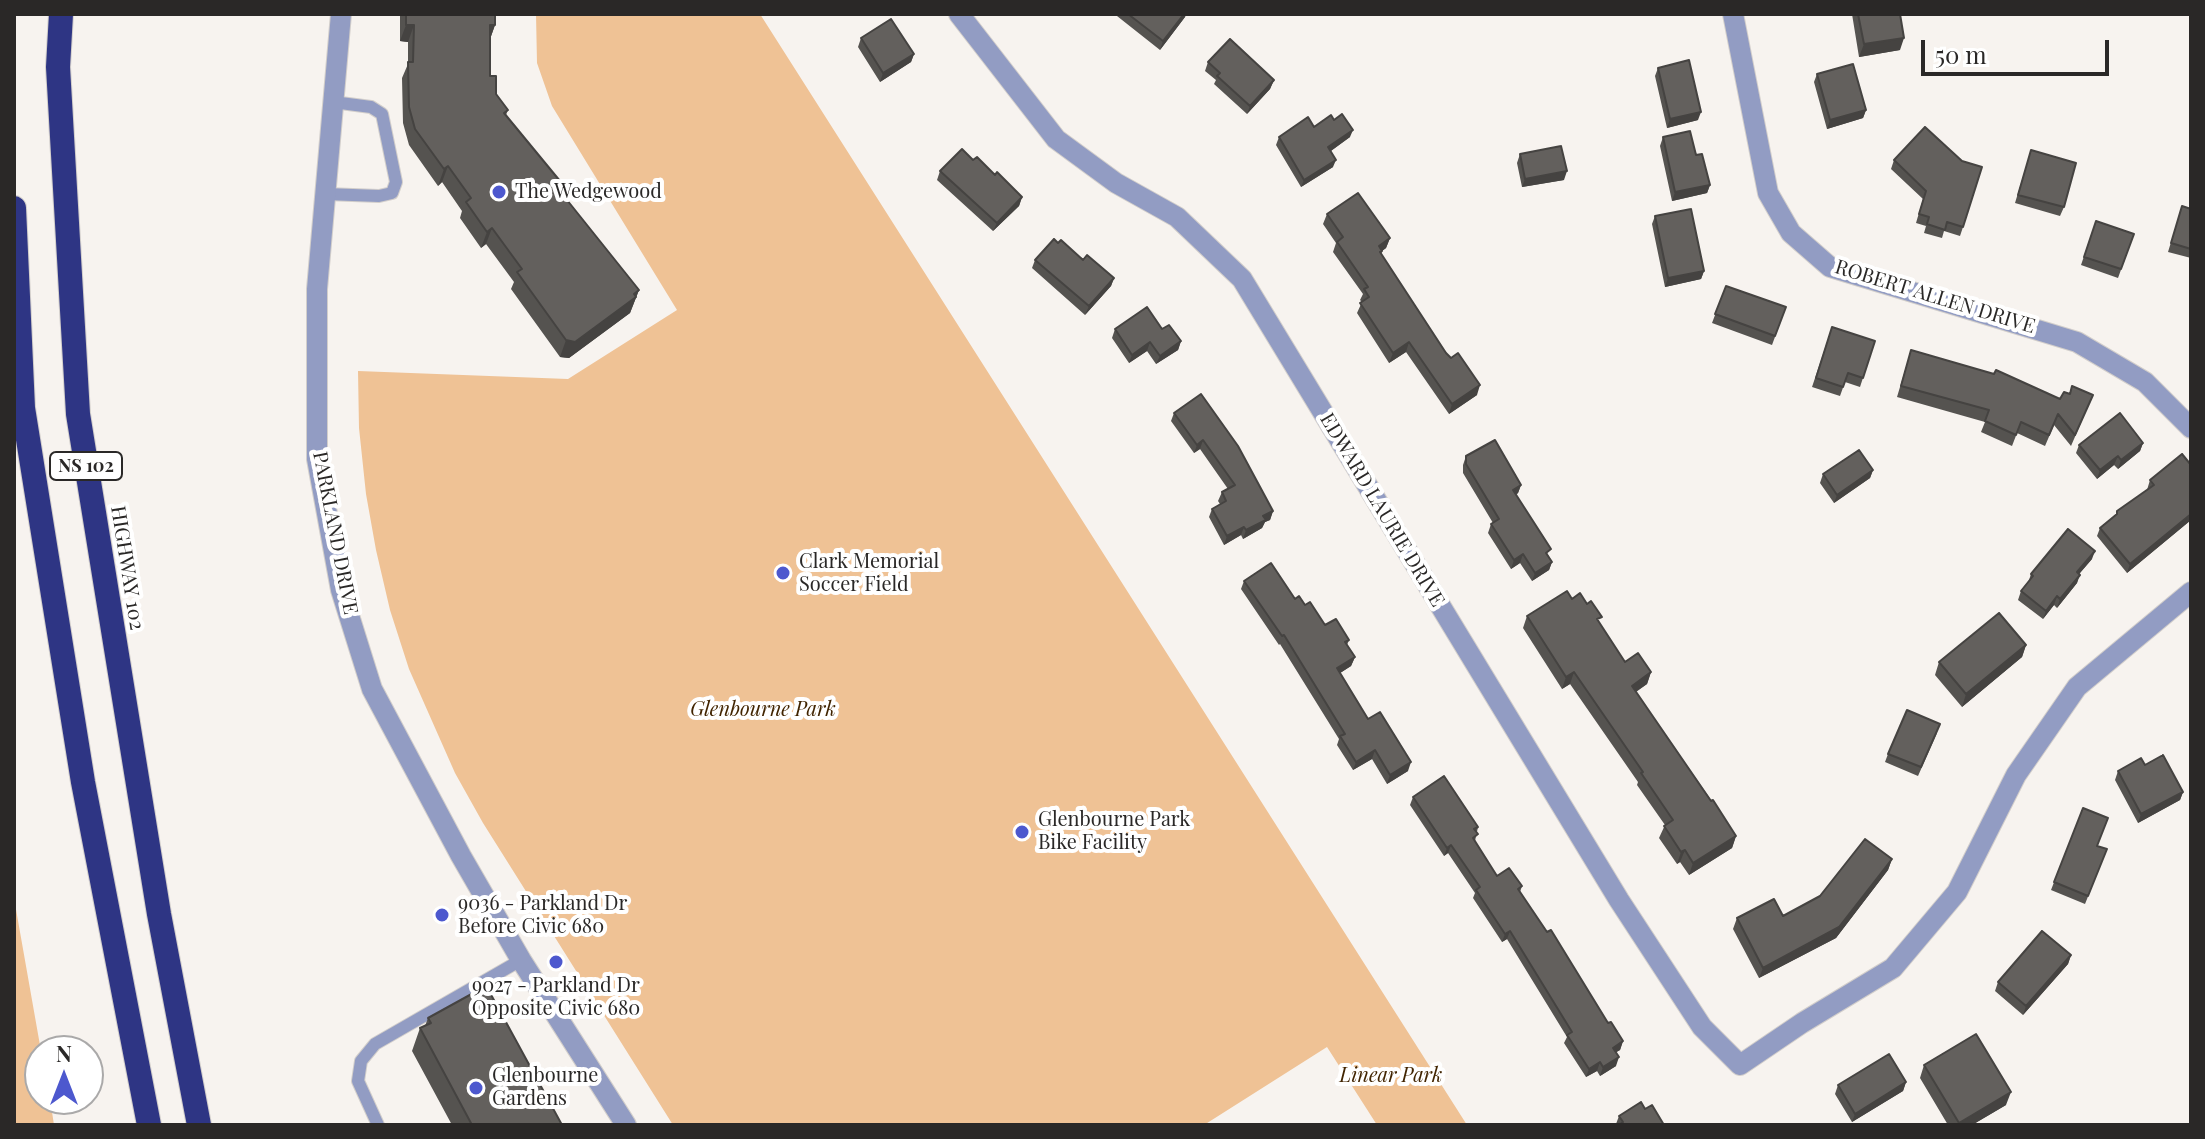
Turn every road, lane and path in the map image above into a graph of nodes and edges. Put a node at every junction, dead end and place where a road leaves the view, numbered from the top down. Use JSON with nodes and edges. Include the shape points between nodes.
{"nodes":[{"id":1,"x":61,"y":14,"type":"edge"},
{"id":2,"x":341,"y":14,"type":"edge"},
{"id":3,"x":959,"y":14,"type":"edge"},
{"id":4,"x":1733,"y":14,"type":"edge"},
{"id":5,"x":333,"y":102,"type":"junction"},
{"id":6,"x":326,"y":194,"type":"junction"},
{"id":7,"x":14,"y":208,"type":"edge"},
{"id":8,"x":2191,"y":428,"type":"edge"},
{"id":9,"x":2191,"y":592,"type":"edge"},
{"id":10,"x":521,"y":960,"type":"junction"},
{"id":11,"x":149,"y":1125,"type":"edge"},
{"id":12,"x":199,"y":1125,"type":"edge"},
{"id":13,"x":378,"y":1125,"type":"edge"},
{"id":14,"x":626,"y":1125,"type":"edge"}],
"edges":[{"from":1,"to":12,"type":"highway","name":"HIGHWAY 102","number":"NS 102","via":[[58,67],[78,414],[159,914]]},
{"from":2,"to":5,"type":"street","name":"PARKLAND DRIVE"},
{"from":3,"to":9,"type":"street","name":"EDWARD LAURIE DRIVE","via":[[1056,139],[1116,183],[1177,217],[1242,279],[1619,900],[1702,1027],[1740,1065],[1893,968],[1957,892],[2016,775],[2077,687]]},
{"from":4,"to":8,"type":"street","name":"ROBERT ALLEN DRIVE","via":[[1768,193],[1791,233],[1830,267],[2077,342],[2145,382]]},
{"from":5,"to":6,"type":"street","name":"PARKLAND DRIVE"},
{"from":5,"to":6,"type":"lane","via":[[371,107],[382,114],[396,182],[392,193],[379,196]]},
{"from":6,"to":10,"type":"street","name":"PARKLAND DRIVE","via":[[317,289],[317,459],[341,590],[372,689]]},
{"from":7,"to":11,"type":"highway","number":"NS 102","via":[[23,408],[83,782]]},
{"from":10,"to":13,"type":"lane","via":[[375,1044],[361,1061],[358,1081]]},
{"from":10,"to":14,"type":"street","name":"PARKLAND DRIVE"}]}
